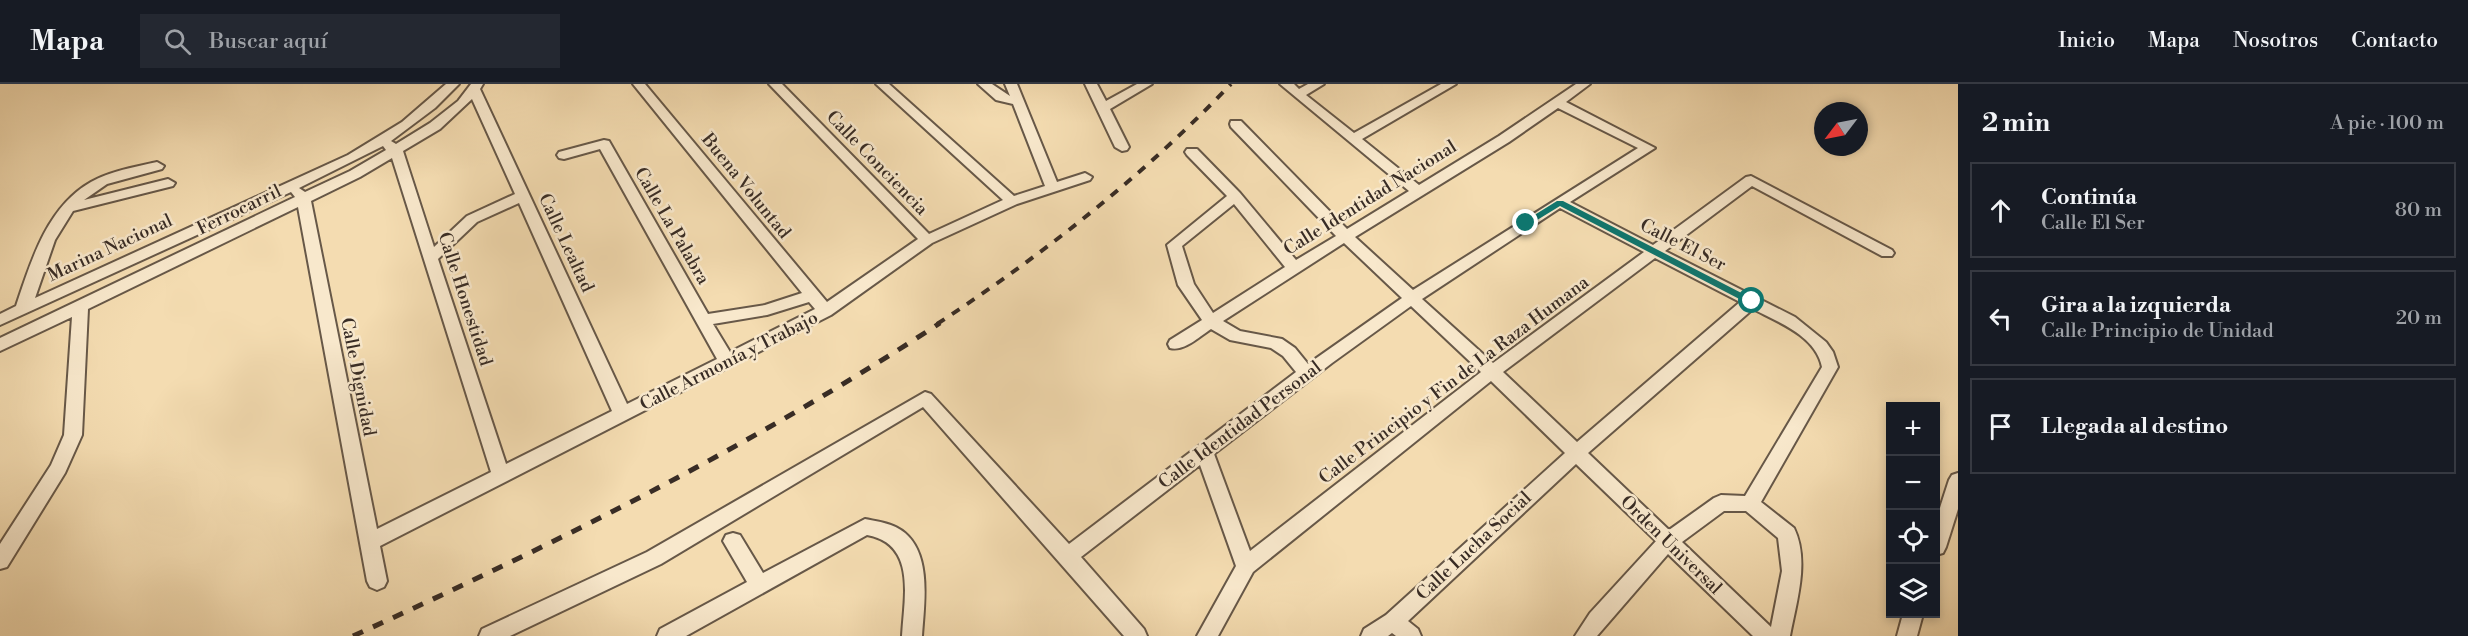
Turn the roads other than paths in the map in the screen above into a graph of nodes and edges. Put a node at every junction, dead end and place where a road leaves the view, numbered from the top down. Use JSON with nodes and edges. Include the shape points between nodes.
{"nodes":[{"id":1,"x":453,"y":84,"type":"edge"},
{"id":2,"x":639,"y":84,"type":"edge"},
{"id":3,"x":776,"y":84,"type":"edge"},
{"id":4,"x":882,"y":84,"type":"edge"},
{"id":5,"x":984,"y":84,"type":"edge"},
{"id":6,"x":1011,"y":84,"type":"edge"},
{"id":7,"x":1091,"y":84,"type":"edge"},
{"id":8,"x":1146,"y":84,"type":"edge"},
{"id":9,"x":1286,"y":84,"type":"edge"},
{"id":10,"x":1318,"y":84,"type":"edge"},
{"id":11,"x":1450,"y":84,"type":"edge"},
{"id":12,"x":1584,"y":84,"type":"edge"},
{"id":13,"x":475,"y":86,"type":"edge"},
{"id":14,"x":1298,"y":94,"type":"junction"},
{"id":15,"x":1018,"y":102,"type":"junction"},
{"id":16,"x":1558,"y":103,"type":"junction"},
{"id":17,"x":1102,"y":108,"type":"junction"},
{"id":18,"x":1236,"y":124,"type":"dead end"},
{"id":19,"x":1353,"y":139,"type":"junction"},
{"id":20,"x":383,"y":141,"type":"junction"},
{"id":21,"x":1122,"y":147,"type":"dead end"},
{"id":22,"x":396,"y":151,"type":"junction"},
{"id":23,"x":1192,"y":152,"type":"dead end"},
{"id":24,"x":564,"y":155,"type":"dead end"},
{"id":25,"x":157,"y":166,"type":"dead end"},
{"id":26,"x":1085,"y":177,"type":"dead end"},
{"id":27,"x":168,"y":183,"type":"dead end"},
{"id":28,"x":292,"y":186,"type":"junction"},
{"id":29,"x":1052,"y":186,"type":"junction"},
{"id":30,"x":1418,"y":192,"type":"junction"},
{"id":31,"x":523,"y":196,"type":"junction"},
{"id":32,"x":1235,"y":196,"type":"junction"},
{"id":33,"x":304,"y":200,"type":"junction"},
{"id":34,"x":1012,"y":201,"type":"junction"},
{"id":35,"x":1560,"y":202,"type":"junction"},
{"id":36,"x":70,"y":207,"type":"junction"},
{"id":37,"x":1346,"y":236,"type":"junction"},
{"id":38,"x":927,"y":240,"type":"junction"},
{"id":39,"x":1654,"y":253,"type":"junction"},
{"id":40,"x":1887,"y":253,"type":"dead end"},
{"id":41,"x":431,"y":258,"type":"junction"},
{"id":42,"x":1294,"y":268,"type":"junction"},
{"id":43,"x":812,"y":295,"type":"junction"},
{"id":44,"x":1413,"y":298,"type":"junction"},
{"id":45,"x":1752,"y":301,"type":"junction"},
{"id":46,"x":80,"y":308,"type":"junction"},
{"id":47,"x":23,"y":310,"type":"junction"},
{"id":48,"x":825,"y":311,"type":"junction"},
{"id":49,"x":0,"y":320,"type":"edge"},
{"id":50,"x":703,"y":320,"type":"junction"},
{"id":51,"x":1211,"y":322,"type":"junction"},
{"id":52,"x":1176,"y":344,"type":"dead end"},
{"id":53,"x":0,"y":345,"type":"edge"},
{"id":54,"x":728,"y":362,"type":"junction"},
{"id":55,"x":1492,"y":372,"type":"junction"},
{"id":56,"x":1307,"y":374,"type":"junction"},
{"id":57,"x":623,"y":415,"type":"junction"},
{"id":58,"x":1204,"y":452,"type":"junction"},
{"id":59,"x":1576,"y":453,"type":"junction"},
{"id":60,"x":501,"y":476,"type":"junction"},
{"id":61,"x":1958,"y":480,"type":"edge"},
{"id":62,"x":1750,"y":504,"type":"junction"},
{"id":63,"x":1940,"y":532,"type":"edge"},
{"id":64,"x":733,"y":541,"type":"dead end"},
{"id":65,"x":1668,"y":541,"type":"junction"},
{"id":66,"x":369,"y":542,"type":"junction"},
{"id":67,"x":1068,"y":556,"type":"junction"},
{"id":68,"x":0,"y":561,"type":"edge"},
{"id":69,"x":1246,"y":566,"type":"junction"},
{"id":70,"x":377,"y":581,"type":"dead end"},
{"id":71,"x":759,"y":585,"type":"junction"},
{"id":72,"x":1912,"y":618,"type":"edge"},
{"id":73,"x":1392,"y":621,"type":"junction"},
{"id":74,"x":489,"y":636,"type":"edge"},
{"id":75,"x":667,"y":636,"type":"edge"},
{"id":76,"x":912,"y":636,"type":"edge"},
{"id":77,"x":1137,"y":636,"type":"edge"},
{"id":78,"x":1206,"y":636,"type":"edge"},
{"id":79,"x":1371,"y":636,"type":"edge"},
{"id":80,"x":1411,"y":636,"type":"edge"},
{"id":81,"x":1585,"y":636,"type":"edge"},
{"id":82,"x":1767,"y":636,"type":"edge"},
{"id":83,"x":1780,"y":636,"type":"edge"},
{"id":84,"x":1907,"y":636,"type":"edge"}],
"edges":[{"from":1,"to":20,"type":"street","name":"Marina Nacional","via":[[437,102]]},
{"from":2,"to":43,"type":"street","name":"Buena Voluntad"},
{"from":3,"to":38,"type":"street","name":"Calle Conciencia"},
{"from":4,"to":34,"type":"street"},
{"from":5,"to":15,"type":"street","via":[[1000,97]]},
{"from":6,"to":15,"type":"street"},
{"from":7,"to":17,"type":"street"},
{"from":8,"to":17,"type":"street"},
{"from":9,"to":14,"type":"street"},
{"from":10,"to":14,"type":"street"},
{"from":11,"to":19,"type":"street"},
{"from":12,"to":16,"type":"street","name":"Calle Identidad Nacional"},
{"from":13,"to":22,"type":"street","name":"Ferrocarril","via":[[462,104]]},
{"from":13,"to":31,"type":"street","name":"Calle Lealtad"},
{"from":14,"to":19,"type":"street"},
{"from":15,"to":29,"type":"street"},
{"from":16,"to":30,"type":"street","name":"Calle Identidad Nacional"},
{"from":16,"to":35,"type":"street","name":"Calle Identidad Personal","via":[[1648,148]]},
{"from":17,"to":21,"type":"street"},
{"from":18,"to":37,"type":"street","name":"Orden Universal"},
{"from":19,"to":30,"type":"street"},
{"from":20,"to":22,"type":"street"},
{"from":20,"to":28,"type":"street","name":"Marina Nacional"},
{"from":22,"to":33,"type":"street","name":"Ferrocarril"},
{"from":22,"to":41,"type":"street","name":"Calle Honestidad"},
{"from":23,"to":32,"type":"street"},
{"from":24,"to":50,"type":"street","name":"Calle La Palabra","via":[[604,144]]},
{"from":25,"to":36,"type":"street","via":[[95,185]]},
{"from":26,"to":29,"type":"street","name":"Calle Armonía y Trabajo"},
{"from":27,"to":36,"type":"street"},
{"from":28,"to":33,"type":"street","name":"Calle Dignidad"},
{"from":28,"to":47,"type":"street","name":"Marina Nacional"},
{"from":29,"to":34,"type":"street","name":"Calle Armonía y Trabajo"},
{"from":30,"to":37,"type":"street","name":"Calle Identidad Nacional"},
{"from":31,"to":41,"type":"street","via":[[472,219]]},
{"from":31,"to":57,"type":"street","name":"Calle Lealtad"},
{"from":32,"to":42,"type":"street"},
{"from":32,"to":51,"type":"street","via":[[1174,245],[1186,285]]},
{"from":33,"to":46,"type":"street","name":"Ferrocarril"},
{"from":33,"to":66,"type":"street","name":"Calle Dignidad"},
{"from":34,"to":38,"type":"street","name":"Calle Armonía y Trabajo"},
{"from":35,"to":39,"type":"street","name":"Calle El Ser"},
{"from":35,"to":44,"type":"street","name":"Calle Identidad Personal"},
{"from":36,"to":47,"type":"street","via":[[45,245]]},
{"from":37,"to":42,"type":"street","name":"Calle Identidad Nacional"},
{"from":37,"to":44,"type":"street","name":"Orden Universal"},
{"from":38,"to":48,"type":"street","name":"Calle Armonía y Trabajo"},
{"from":39,"to":40,"type":"street","name":"Calle Principio y Fin de La Raza Humana","via":[[1751,180]]},
{"from":39,"to":45,"type":"street","name":"Calle El Ser"},
{"from":39,"to":55,"type":"street","name":"Calle Principio y Fin de La Raza Humana"},
{"from":41,"to":60,"type":"street","name":"Calle Honestidad"},
{"from":42,"to":51,"type":"street","name":"Calle Identidad Nacional"},
{"from":43,"to":48,"type":"street","name":"Buena Voluntad"},
{"from":43,"to":50,"type":"street","via":[[767,310]]},
{"from":44,"to":55,"type":"street","name":"Orden Universal"},
{"from":44,"to":56,"type":"street","name":"Calle Identidad Personal"},
{"from":45,"to":59,"type":"street","name":"Calle Lucha Social"},
{"from":45,"to":62,"type":"street","name":"Calle El Ser","via":[[1790,321],[1822,347],[1830,367]]},
{"from":46,"to":53,"type":"street","name":"Ferrocarril"},
{"from":46,"to":68,"type":"street","via":[[74,435],[59,468]]},
{"from":47,"to":49,"type":"street","name":"Marina Nacional"},
{"from":48,"to":54,"type":"street","name":"Calle Armonía y Trabajo"},
{"from":50,"to":54,"type":"street","name":"Calle La Palabra"},
{"from":51,"to":52,"type":"street","name":"Calle Identidad Nacional"},
{"from":51,"to":56,"type":"street","via":[[1236,336],[1276,343]]},
{"from":54,"to":57,"type":"street","name":"Calle Armonía y Trabajo"},
{"from":55,"to":59,"type":"street","name":"Orden Universal"},
{"from":55,"to":69,"type":"street","name":"Calle Principio y Fin de La Raza Humana"},
{"from":56,"to":58,"type":"street","name":"Calle Identidad Personal"},
{"from":57,"to":60,"type":"street","name":"Calle Armonía y Trabajo"},
{"from":58,"to":67,"type":"street","name":"Calle Identidad Personal"},
{"from":58,"to":69,"type":"street"},
{"from":59,"to":65,"type":"street","name":"Orden Universal"},
{"from":59,"to":73,"type":"street","name":"Calle Lucha Social"},
{"from":60,"to":66,"type":"street","name":"Calle Armonía y Trabajo"},
{"from":61,"to":63,"type":"street"},
{"from":62,"to":65,"type":"street","via":[[1721,503]]},
{"from":62,"to":83,"type":"street","via":[[1787,534],[1792,571]]},
{"from":64,"to":71,"type":"street"},
{"from":65,"to":81,"type":"street"},
{"from":65,"to":82,"type":"street","name":"Orden Universal"},
{"from":66,"to":70,"type":"street","name":"Calle Dignidad"},
{"from":67,"to":74,"type":"street","via":[[926,398],[654,558]]},
{"from":67,"to":77,"type":"street"},
{"from":69,"to":78,"type":"street","name":"Calle Principio y Fin de La Raza Humana"},
{"from":71,"to":75,"type":"street"},
{"from":71,"to":76,"type":"street","via":[[865,528],[881,528],[895,534],[913,562]]},
{"from":72,"to":84,"type":"street"},
{"from":73,"to":79,"type":"street","name":"Calle Lucha Social"},
{"from":73,"to":80,"type":"street"}]}
